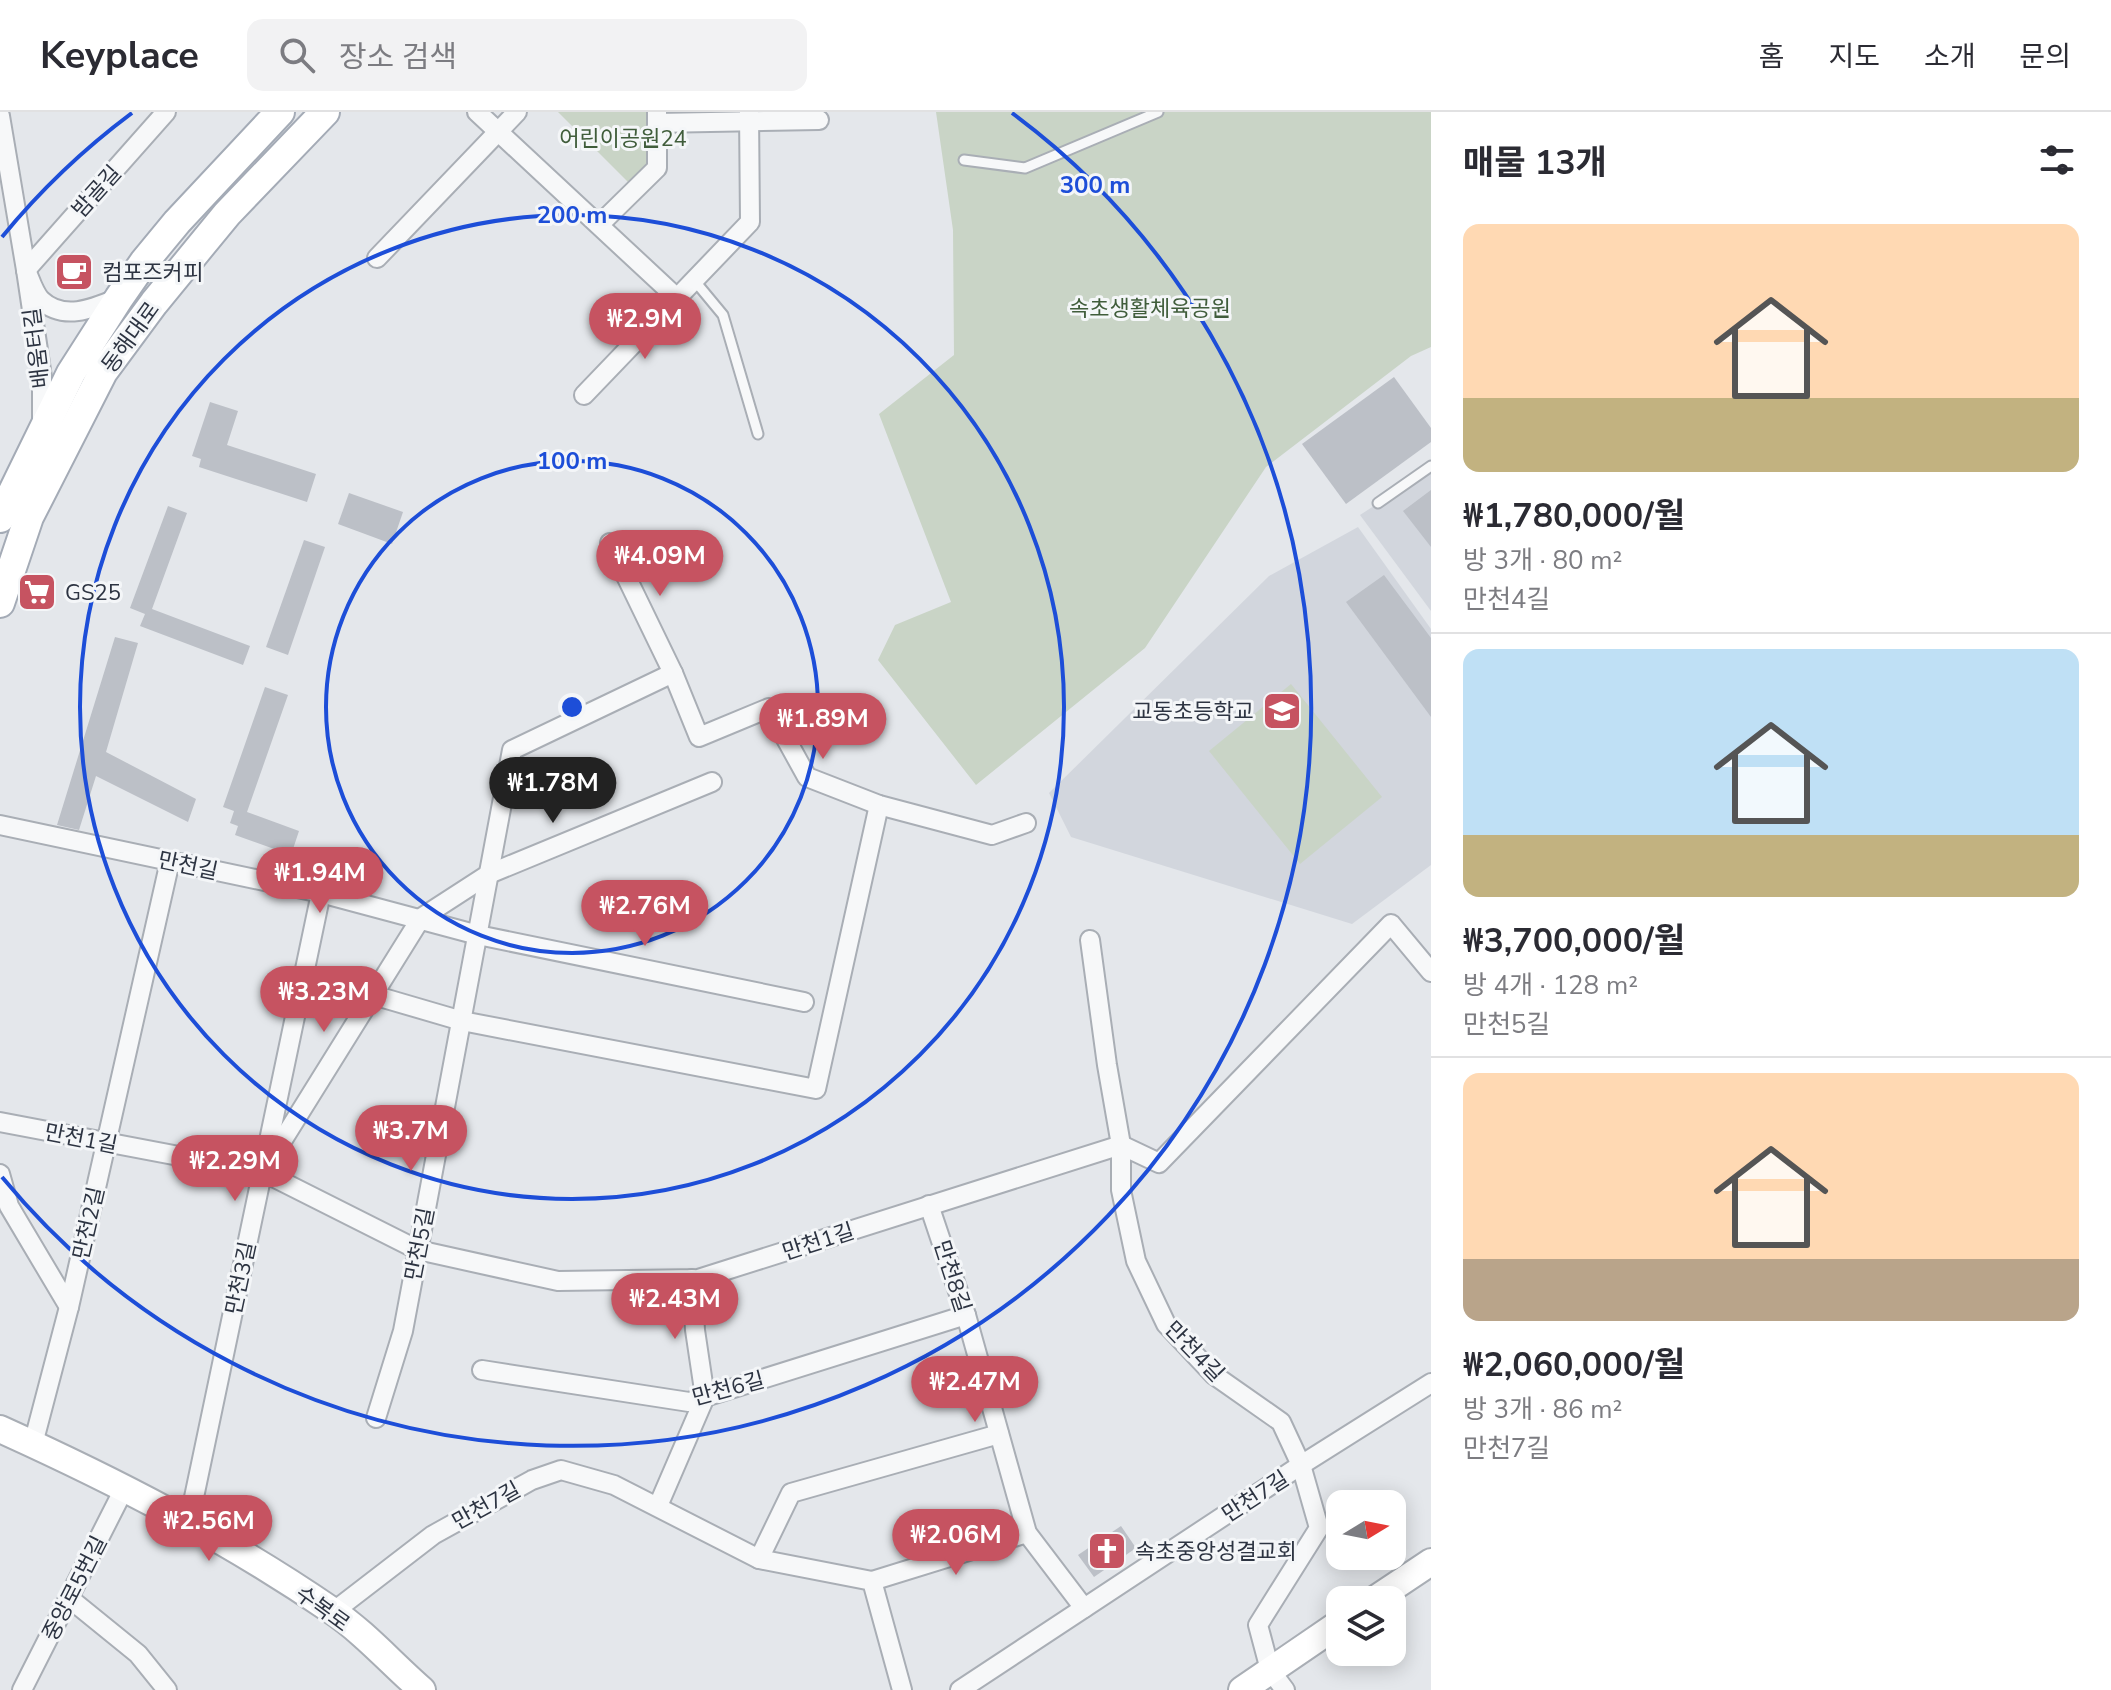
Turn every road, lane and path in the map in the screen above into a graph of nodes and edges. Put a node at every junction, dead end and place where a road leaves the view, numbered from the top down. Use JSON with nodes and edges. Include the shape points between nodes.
{"nodes":[{"id":1,"x":166,"y":112,"type":"edge"},
{"id":2,"x":280,"y":112,"type":"edge"},
{"id":3,"x":325,"y":112,"type":"edge"},
{"id":4,"x":477,"y":112,"type":"edge"},
{"id":5,"x":517,"y":112,"type":"edge"},
{"id":6,"x":1158,"y":112,"type":"edge"},
{"id":7,"x":0,"y":116,"type":"edge"},
{"id":8,"x":749,"y":117,"type":"edge"},
{"id":9,"x":657,"y":118,"type":"edge"},
{"id":10,"x":819,"y":120,"type":"dead end"},
{"id":11,"x":498,"y":132,"type":"junction"},
{"id":12,"x":964,"y":160,"type":"dead end"},
{"id":13,"x":600,"y":224,"type":"junction"},
{"id":14,"x":377,"y":258,"type":"dead end"},
{"id":15,"x":26,"y":270,"type":"junction"},
{"id":16,"x":694,"y":280,"type":"junction"},
{"id":17,"x":119,"y":298,"type":"junction"},
{"id":18,"x":677,"y":298,"type":"junction"},
{"id":19,"x":584,"y":395,"type":"dead end"},
{"id":20,"x":43,"y":427,"type":"junction"},
{"id":21,"x":758,"y":434,"type":"dead end"},
{"id":22,"x":1431,"y":466,"type":"edge"},
{"id":23,"x":1378,"y":503,"type":"dead end"},
{"id":24,"x":8,"y":514,"type":"edge"},
{"id":25,"x":10,"y":543,"type":"edge"},
{"id":26,"x":610,"y":543,"type":"dead end"},
{"id":27,"x":0,"y":603,"type":"edge"},
{"id":28,"x":673,"y":673,"type":"junction"},
{"id":29,"x":712,"y":782,"type":"dead end"},
{"id":30,"x":879,"y":805,"type":"junction"},
{"id":31,"x":1026,"y":823,"type":"dead end"},
{"id":32,"x":0,"y":825,"type":"edge"},
{"id":33,"x":170,"y":861,"type":"junction"},
{"id":34,"x":489,"y":874,"type":"junction"},
{"id":35,"x":321,"y":893,"type":"junction"},
{"id":36,"x":421,"y":918,"type":"junction"},
{"id":37,"x":478,"y":935,"type":"junction"},
{"id":38,"x":1090,"y":940,"type":"dead end"},
{"id":39,"x":1431,"y":972,"type":"edge"},
{"id":40,"x":373,"y":995,"type":"junction"},
{"id":41,"x":804,"y":1002,"type":"dead end"},
{"id":42,"x":462,"y":1021,"type":"junction"},
{"id":43,"x":0,"y":1122,"type":"edge"},
{"id":44,"x":106,"y":1142,"type":"junction"},
{"id":45,"x":1121,"y":1145,"type":"junction"},
{"id":46,"x":263,"y":1172,"type":"junction"},
{"id":47,"x":0,"y":1174,"type":"edge"},
{"id":48,"x":929,"y":1205,"type":"junction"},
{"id":49,"x":418,"y":1250,"type":"junction"},
{"id":50,"x":692,"y":1279,"type":"junction"},
{"id":51,"x":69,"y":1307,"type":"junction"},
{"id":52,"x":966,"y":1315,"type":"junction"},
{"id":53,"x":482,"y":1370,"type":"dead end"},
{"id":54,"x":1431,"y":1383,"type":"edge"},
{"id":55,"x":705,"y":1397,"type":"junction"},
{"id":56,"x":376,"y":1418,"type":"dead end"},
{"id":57,"x":0,"y":1429,"type":"edge"},
{"id":58,"x":999,"y":1434,"type":"junction"},
{"id":59,"x":33,"y":1444,"type":"junction"},
{"id":60,"x":1301,"y":1465,"type":"junction"},
{"id":61,"x":125,"y":1487,"type":"junction"},
{"id":62,"x":658,"y":1506,"type":"junction"},
{"id":63,"x":189,"y":1521,"type":"junction"},
{"id":64,"x":1027,"y":1533,"type":"junction"},
{"id":65,"x":759,"y":1559,"type":"junction"},
{"id":66,"x":1431,"y":1562,"type":"edge"},
{"id":67,"x":872,"y":1581,"type":"junction"},
{"id":68,"x":1395,"y":1586,"type":"edge"},
{"id":69,"x":69,"y":1598,"type":"junction"},
{"id":70,"x":1084,"y":1608,"type":"junction"},
{"id":71,"x":333,"y":1612,"type":"junction"},
{"id":72,"x":1326,"y":1636,"type":"edge"},
{"id":73,"x":1277,"y":1680,"type":"edge"},
{"id":74,"x":22,"y":1690,"type":"edge"},
{"id":75,"x":167,"y":1690,"type":"edge"},
{"id":76,"x":422,"y":1690,"type":"edge"},
{"id":77,"x":902,"y":1690,"type":"edge"},
{"id":78,"x":960,"y":1690,"type":"edge"},
{"id":79,"x":1242,"y":1690,"type":"edge"}],
"edges":[{"from":1,"to":15,"type":"street","name":"밤골길"},
{"from":2,"to":17,"type":"main road","name":"동해대로","via":[[177,222]]},
{"from":3,"to":24,"type":"main road","name":"동해대로","via":[[227,214],[129,338]]},
{"from":4,"to":11,"type":"street"},
{"from":5,"to":11,"type":"street"},
{"from":6,"to":12,"type":"lane","via":[[1025,168]]},
{"from":7,"to":15,"type":"street","name":"배움터길"},
{"from":8,"to":9,"type":"street"},
{"from":8,"to":10,"type":"street"},
{"from":8,"to":16,"type":"street","via":[[750,222]]},
{"from":9,"to":13,"type":"street","via":[[657,168]]},
{"from":11,"to":13,"type":"street"},
{"from":11,"to":14,"type":"street"},
{"from":13,"to":18,"type":"street"},
{"from":15,"to":17,"type":"street","name":"배움터길","via":[[41,299],[56,308],[89,310]]},
{"from":15,"to":20,"type":"street","name":"배움터길","via":[[42,377]]},
{"from":16,"to":18,"type":"street"},
{"from":16,"to":21,"type":"lane","via":[[723,315]]},
{"from":17,"to":20,"type":"main road","name":"동해대로"},
{"from":18,"to":19,"type":"street"},
{"from":20,"to":24,"type":"main road","name":"동해대로"},
{"from":22,"to":23,"type":"lane"},
{"from":24,"to":25,"type":"main road","name":"동해대로"},
{"from":25,"to":27,"type":"main road","name":"동해대로"},
{"from":26,"to":28,"type":"street"},
{"from":28,"to":30,"type":"street","via":[[699,737],[769,708],[807,777]]},
{"from":28,"to":34,"type":"street","via":[[512,750]]},
{"from":29,"to":34,"type":"street"},
{"from":30,"to":31,"type":"street","via":[[992,835]]},
{"from":30,"to":42,"type":"street","via":[[816,1089]]},
{"from":32,"to":33,"type":"street","name":"만천길"},
{"from":33,"to":35,"type":"street","name":"만천길"},
{"from":33,"to":44,"type":"street","name":"만천2길"},
{"from":34,"to":36,"type":"street"},
{"from":34,"to":37,"type":"street","name":"만천5길"},
{"from":35,"to":36,"type":"street","name":"만천길"},
{"from":35,"to":46,"type":"street","name":"만천3길"},
{"from":36,"to":37,"type":"street","name":"만천길"},
{"from":36,"to":40,"type":"street"},
{"from":37,"to":41,"type":"street","name":"만천길"},
{"from":37,"to":42,"type":"street","name":"만천5길"},
{"from":38,"to":45,"type":"street","name":"만천4길"},
{"from":39,"to":45,"type":"street","via":[[1391,924],[1159,1163]]},
{"from":40,"to":42,"type":"street"},
{"from":40,"to":46,"type":"street"},
{"from":42,"to":49,"type":"street","name":"만천5길"},
{"from":43,"to":44,"type":"street","name":"만천1길"},
{"from":44,"to":46,"type":"street","name":"만천1길"},
{"from":44,"to":51,"type":"street","name":"만천2길"},
{"from":45,"to":48,"type":"street","name":"만천1길"},
{"from":45,"to":60,"type":"street","name":"만천4길","via":[[1121,1190],[1136,1261],[1166,1324],[1214,1375],[1281,1422]]},
{"from":46,"to":49,"type":"street","name":"만천1길"},
{"from":46,"to":63,"type":"street","name":"만천3길"},
{"from":47,"to":51,"type":"street","via":[[9,1206]]},
{"from":48,"to":50,"type":"street","name":"만천1길"},
{"from":48,"to":52,"type":"street","name":"만천8길"},
{"from":49,"to":50,"type":"street","name":"만천1길","via":[[558,1281]]},
{"from":49,"to":56,"type":"street","name":"만천5길","via":[[403,1331]]},
{"from":50,"to":55,"type":"street"},
{"from":51,"to":59,"type":"street","name":"만천2길"},
{"from":52,"to":55,"type":"street","name":"만천6길"},
{"from":52,"to":58,"type":"street","name":"만천8길"},
{"from":53,"to":55,"type":"street","name":"만천6길","via":[[689,1402]]},
{"from":54,"to":60,"type":"street","name":"만천7길"},
{"from":55,"to":62,"type":"street"},
{"from":57,"to":59,"type":"street","name":"수복로"},
{"from":58,"to":64,"type":"street","name":"만천8길"},
{"from":58,"to":65,"type":"street","via":[[791,1493]]},
{"from":59,"to":61,"type":"street","name":"수복로"},
{"from":60,"to":70,"type":"street","name":"만천7길"},
{"from":60,"to":73,"type":"street","name":"만천4길","via":[[1319,1528],[1258,1625]]},
{"from":61,"to":63,"type":"street","name":"수복로"},
{"from":61,"to":69,"type":"street","name":"중앙로5번길"},
{"from":62,"to":65,"type":"street","name":"만천7길"},
{"from":62,"to":71,"type":"street","name":"만천7길","via":[[614,1485],[561,1470],[532,1480],[433,1535]]},
{"from":63,"to":71,"type":"street","name":"수복로"},
{"from":64,"to":67,"type":"street","name":"만천7길"},
{"from":64,"to":70,"type":"street","name":"만천8길"},
{"from":65,"to":67,"type":"street","name":"만천7길"},
{"from":66,"to":68,"type":"street"},
{"from":67,"to":77,"type":"street"},
{"from":69,"to":74,"type":"street","name":"중앙로5번길"},
{"from":69,"to":75,"type":"street","via":[[138,1654]]},
{"from":70,"to":78,"type":"street","name":"만천7길"},
{"from":71,"to":76,"type":"street","name":"수복로"},
{"from":72,"to":73,"type":"street"},
{"from":73,"to":79,"type":"street"}]}
